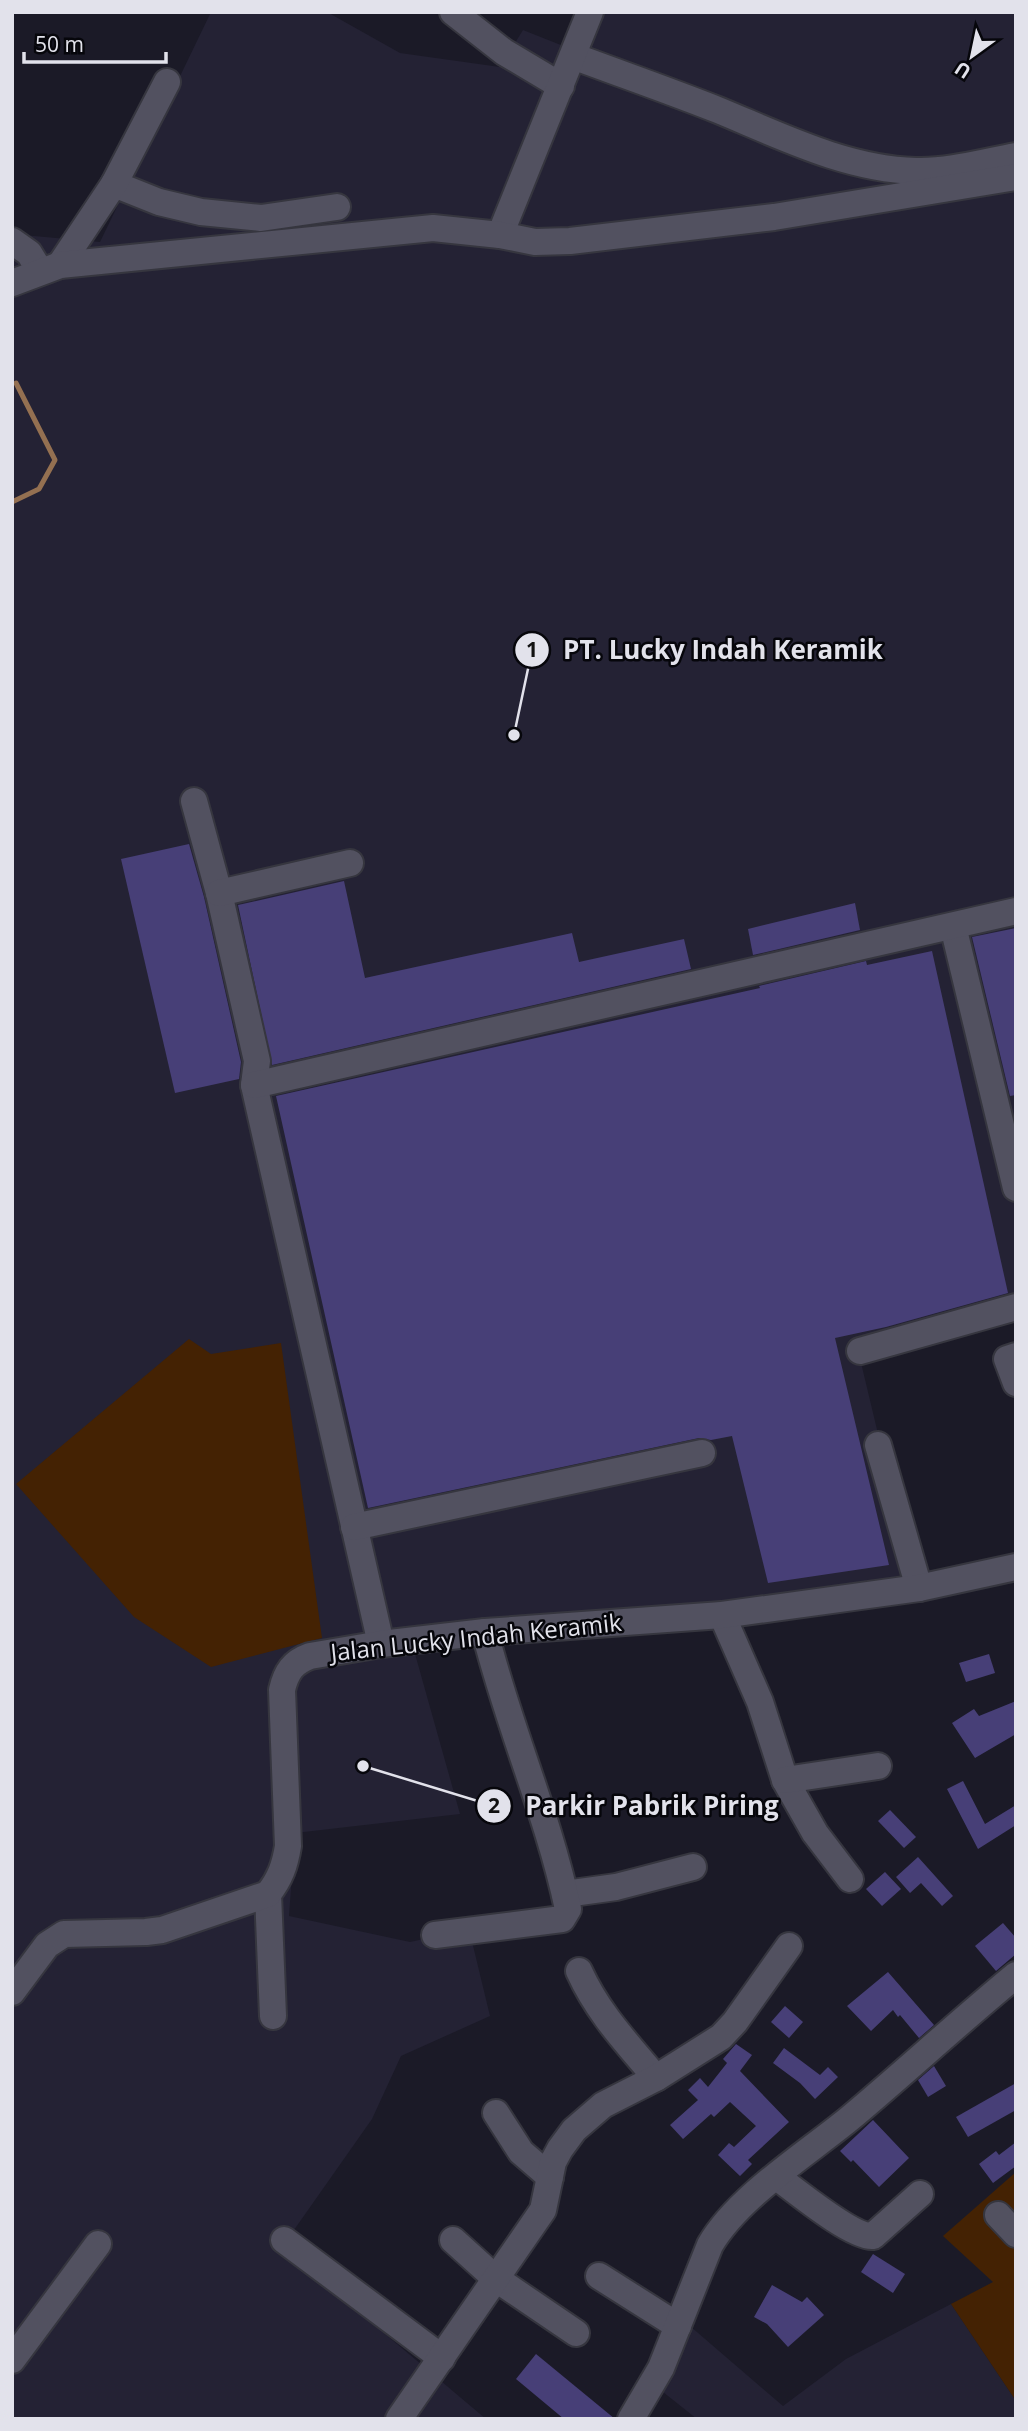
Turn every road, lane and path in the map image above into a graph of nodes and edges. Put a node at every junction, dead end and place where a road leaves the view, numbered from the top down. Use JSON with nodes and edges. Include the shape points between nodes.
{"nodes":[{"id":1,"x":453,"y":12,"type":"edge"},
{"id":2,"x":590,"y":12,"type":"edge"},
{"id":3,"x":573,"y":56,"type":"junction"},
{"id":4,"x":167,"y":82,"type":"dead end"},
{"id":5,"x":561,"y":86,"type":"junction"},
{"id":6,"x":1016,"y":156,"type":"edge"},
{"id":7,"x":1016,"y":177,"type":"edge"},
{"id":8,"x":114,"y":184,"type":"junction"},
{"id":9,"x":337,"y":207,"type":"dead end"},
{"id":10,"x":500,"y":235,"type":"junction"},
{"id":11,"x":12,"y":240,"type":"edge"},
{"id":12,"x":50,"y":268,"type":"junction"},
{"id":13,"x":12,"y":283,"type":"edge"},
{"id":14,"x":194,"y":801,"type":"dead end"},
{"id":15,"x":349,"y":863,"type":"dead end"},
{"id":16,"x":219,"y":893,"type":"junction"},
{"id":17,"x":1016,"y":911,"type":"edge"},
{"id":18,"x":953,"y":926,"type":"junction"},
{"id":19,"x":254,"y":1085,"type":"junction"},
{"id":20,"x":1016,"y":1188,"type":"edge"},
{"id":21,"x":1016,"y":1307,"type":"edge"},
{"id":22,"x":860,"y":1351,"type":"dead end"},
{"id":23,"x":878,"y":1445,"type":"dead end"},
{"id":24,"x":702,"y":1453,"type":"dead end"},
{"id":25,"x":354,"y":1527,"type":"junction"},
{"id":26,"x":1016,"y":1567,"type":"edge"},
{"id":27,"x":919,"y":1588,"type":"junction"},
{"id":28,"x":722,"y":1615,"type":"junction"},
{"id":29,"x":485,"y":1632,"type":"junction"},
{"id":30,"x":381,"y":1644,"type":"junction"},
{"id":31,"x":878,"y":1766,"type":"dead end"},
{"id":32,"x":785,"y":1780,"type":"junction"},
{"id":33,"x":693,"y":1867,"type":"dead end"},
{"id":34,"x":850,"y":1879,"type":"dead end"},
{"id":35,"x":268,"y":1894,"type":"junction"},
{"id":36,"x":565,"y":1894,"type":"junction"},
{"id":37,"x":435,"y":1935,"type":"dead end"},
{"id":38,"x":789,"y":1946,"type":"dead end"},
{"id":39,"x":579,"y":1970,"type":"dead end"},
{"id":40,"x":1014,"y":1979,"type":"edge"},
{"id":41,"x":12,"y":1992,"type":"edge"},
{"id":42,"x":273,"y":2016,"type":"dead end"},
{"id":43,"x":656,"y":2078,"type":"junction"},
{"id":44,"x":496,"y":2113,"type":"dead end"},
{"id":45,"x":550,"y":2177,"type":"junction"},
{"id":46,"x":777,"y":2177,"type":"junction"},
{"id":47,"x":920,"y":2194,"type":"dead end"},
{"id":48,"x":284,"y":2239,"type":"dead end"},
{"id":49,"x":453,"y":2240,"type":"dead end"},
{"id":50,"x":98,"y":2244,"type":"dead end"},
{"id":51,"x":599,"y":2276,"type":"dead end"},
{"id":52,"x":495,"y":2278,"type":"junction"},
{"id":53,"x":678,"y":2326,"type":"junction"},
{"id":54,"x":576,"y":2333,"type":"dead end"},
{"id":55,"x":442,"y":2358,"type":"junction"},
{"id":56,"x":12,"y":2360,"type":"edge"},
{"id":57,"x":399,"y":2419,"type":"edge"},
{"id":58,"x":631,"y":2419,"type":"edge"}],
"edges":[{"from":1,"to":5,"type":"street","via":[[504,52]]},
{"from":2,"to":3,"type":"street"},
{"from":3,"to":5,"type":"street"},
{"from":3,"to":6,"type":"street","via":[[863,165],[917,171]]},
{"from":4,"to":8,"type":"street"},
{"from":5,"to":10,"type":"street"},
{"from":7,"to":10,"type":"street","via":[[774,217],[570,241],[535,242]]},
{"from":8,"to":9,"type":"street","via":[[201,212],[261,218]]},
{"from":8,"to":12,"type":"street"},
{"from":10,"to":12,"type":"street","via":[[433,228]]},
{"from":11,"to":12,"type":"street"},
{"from":12,"to":13,"type":"street"},
{"from":14,"to":16,"type":"street"},
{"from":15,"to":16,"type":"street"},
{"from":16,"to":19,"type":"street","via":[[257,1061]]},
{"from":17,"to":18,"type":"street"},
{"from":18,"to":19,"type":"street"},
{"from":18,"to":20,"type":"street"},
{"from":19,"to":25,"type":"street"},
{"from":21,"to":22,"type":"street"},
{"from":23,"to":27,"type":"street"},
{"from":24,"to":25,"type":"street"},
{"from":25,"to":30,"type":"street"},
{"from":26,"to":27,"type":"street","name":"Jalan Lucky Indah Keramik"},
{"from":27,"to":28,"type":"street","name":"Jalan Lucky Indah Keramik"},
{"from":28,"to":29,"type":"street","name":"Jalan Lucky Indah Keramik"},
{"from":28,"to":32,"type":"street","via":[[760,1702]]},
{"from":29,"to":30,"type":"street","name":"Jalan Lucky Indah Keramik"},
{"from":29,"to":36,"type":"street"},
{"from":30,"to":35,"type":"street","name":"Jalan Lucky Indah Keramik","via":[[299,1660],[285,1677],[281,1705],[288,1846],[280,1877]]},
{"from":31,"to":32,"type":"street"},
{"from":32,"to":34,"type":"street","via":[[815,1833]]},
{"from":33,"to":36,"type":"street","via":[[616,1888]]},
{"from":35,"to":41,"type":"street","via":[[162,1930],[64,1934],[47,1945]]},
{"from":35,"to":42,"type":"street"},
{"from":36,"to":37,"type":"street","via":[[568,1909],[562,1919]]},
{"from":38,"to":43,"type":"street","via":[[721,2037]]},
{"from":39,"to":43,"type":"street","via":[[602,2014]]},
{"from":40,"to":46,"type":"street"},
{"from":43,"to":45,"type":"street","via":[[622,2093],[587,2117],[560,2148]]},
{"from":44,"to":45,"type":"street","via":[[521,2152]]},
{"from":45,"to":52,"type":"street","via":[[543,2210]]},
{"from":46,"to":47,"type":"street","via":[[866,2237],[873,2236]]},
{"from":46,"to":53,"type":"street","via":[[720,2229]]},
{"from":48,"to":55,"type":"street"},
{"from":49,"to":52,"type":"street"},
{"from":50,"to":56,"type":"street"},
{"from":51,"to":53,"type":"street"},
{"from":52,"to":54,"type":"street"},
{"from":52,"to":55,"type":"street"},
{"from":53,"to":58,"type":"street","via":[[661,2368]]},
{"from":55,"to":57,"type":"street"}]}
